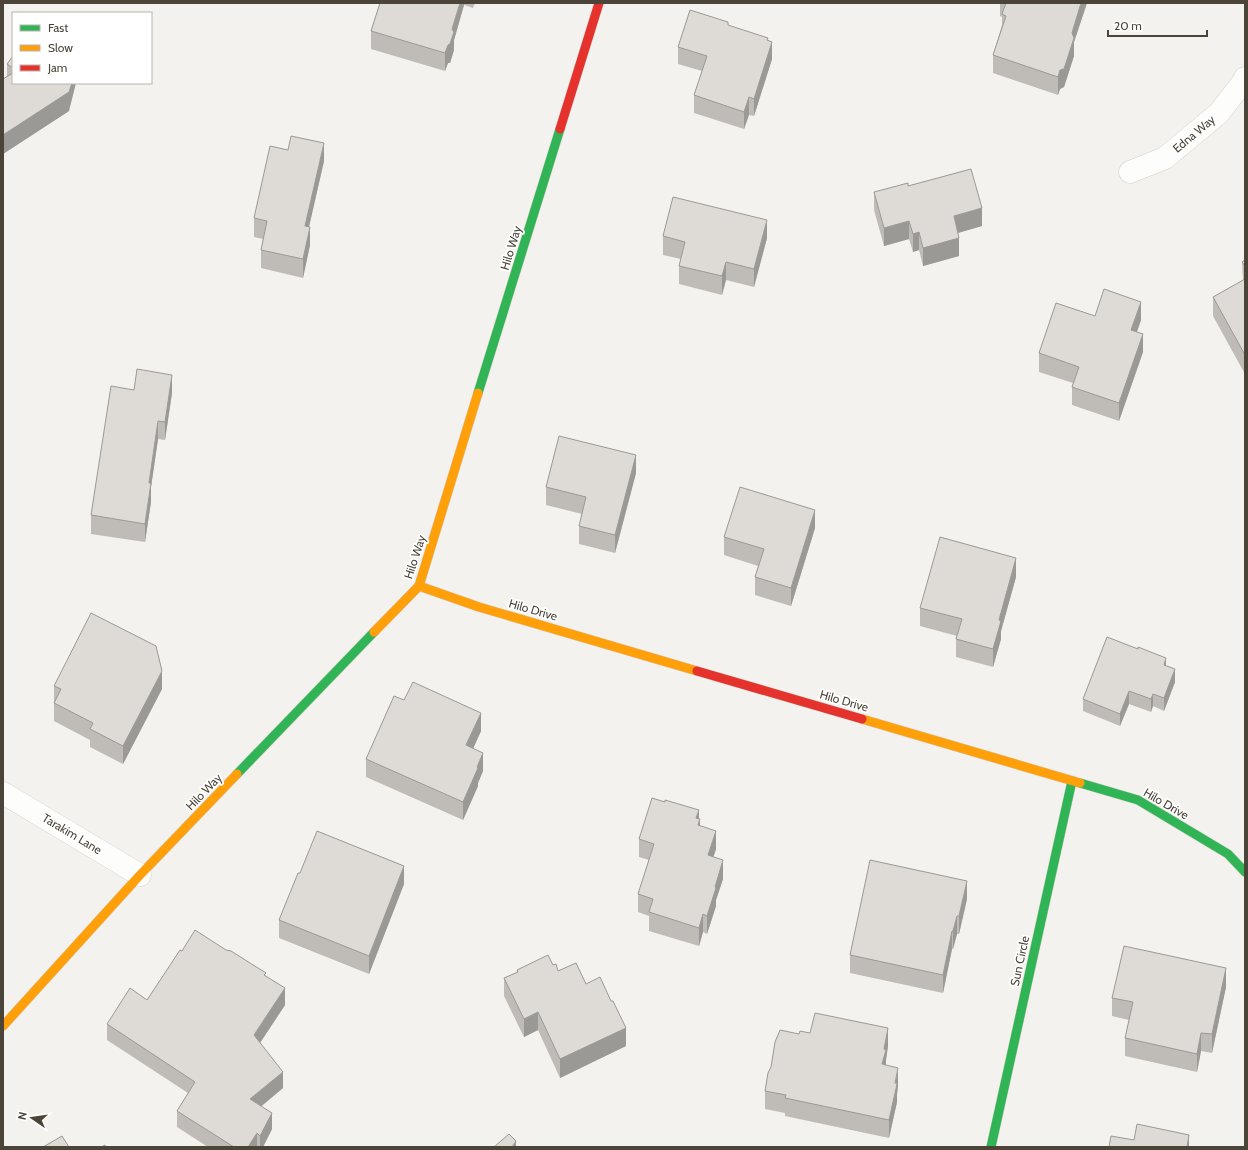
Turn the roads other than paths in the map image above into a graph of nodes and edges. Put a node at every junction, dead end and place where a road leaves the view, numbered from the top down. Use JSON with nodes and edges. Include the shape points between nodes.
{"nodes":[{"id":1,"x":599,"y":3,"type":"edge"},
{"id":2,"x":1245,"y":78,"type":"edge"},
{"id":3,"x":1130,"y":172,"type":"dead end"},
{"id":4,"x":419,"y":586,"type":"junction"},
{"id":5,"x":1072,"y":781,"type":"junction"},
{"id":6,"x":3,"y":793,"type":"edge"},
{"id":7,"x":1245,"y":872,"type":"edge"},
{"id":8,"x":140,"y":875,"type":"junction"},
{"id":9,"x":3,"y":1026,"type":"edge"},
{"id":10,"x":991,"y":1147,"type":"edge"}],
"edges":[{"from":1,"to":4,"type":"street","name":"Hilo Way"},
{"from":2,"to":3,"type":"street","name":"Edna Way","via":[[1219,113],[1165,158]]},
{"from":4,"to":5,"type":"street","name":"Hilo Drive","via":[[479,607]]},
{"from":4,"to":8,"type":"street","name":"Hilo Way"},
{"from":5,"to":7,"type":"street","name":"Hilo Drive","via":[[1138,800],[1228,854]]},
{"from":5,"to":10,"type":"street","name":"Sun Circle"},
{"from":6,"to":8,"type":"street","name":"Tarakim Lane"},
{"from":8,"to":9,"type":"street","name":"Hilo Way"}]}
